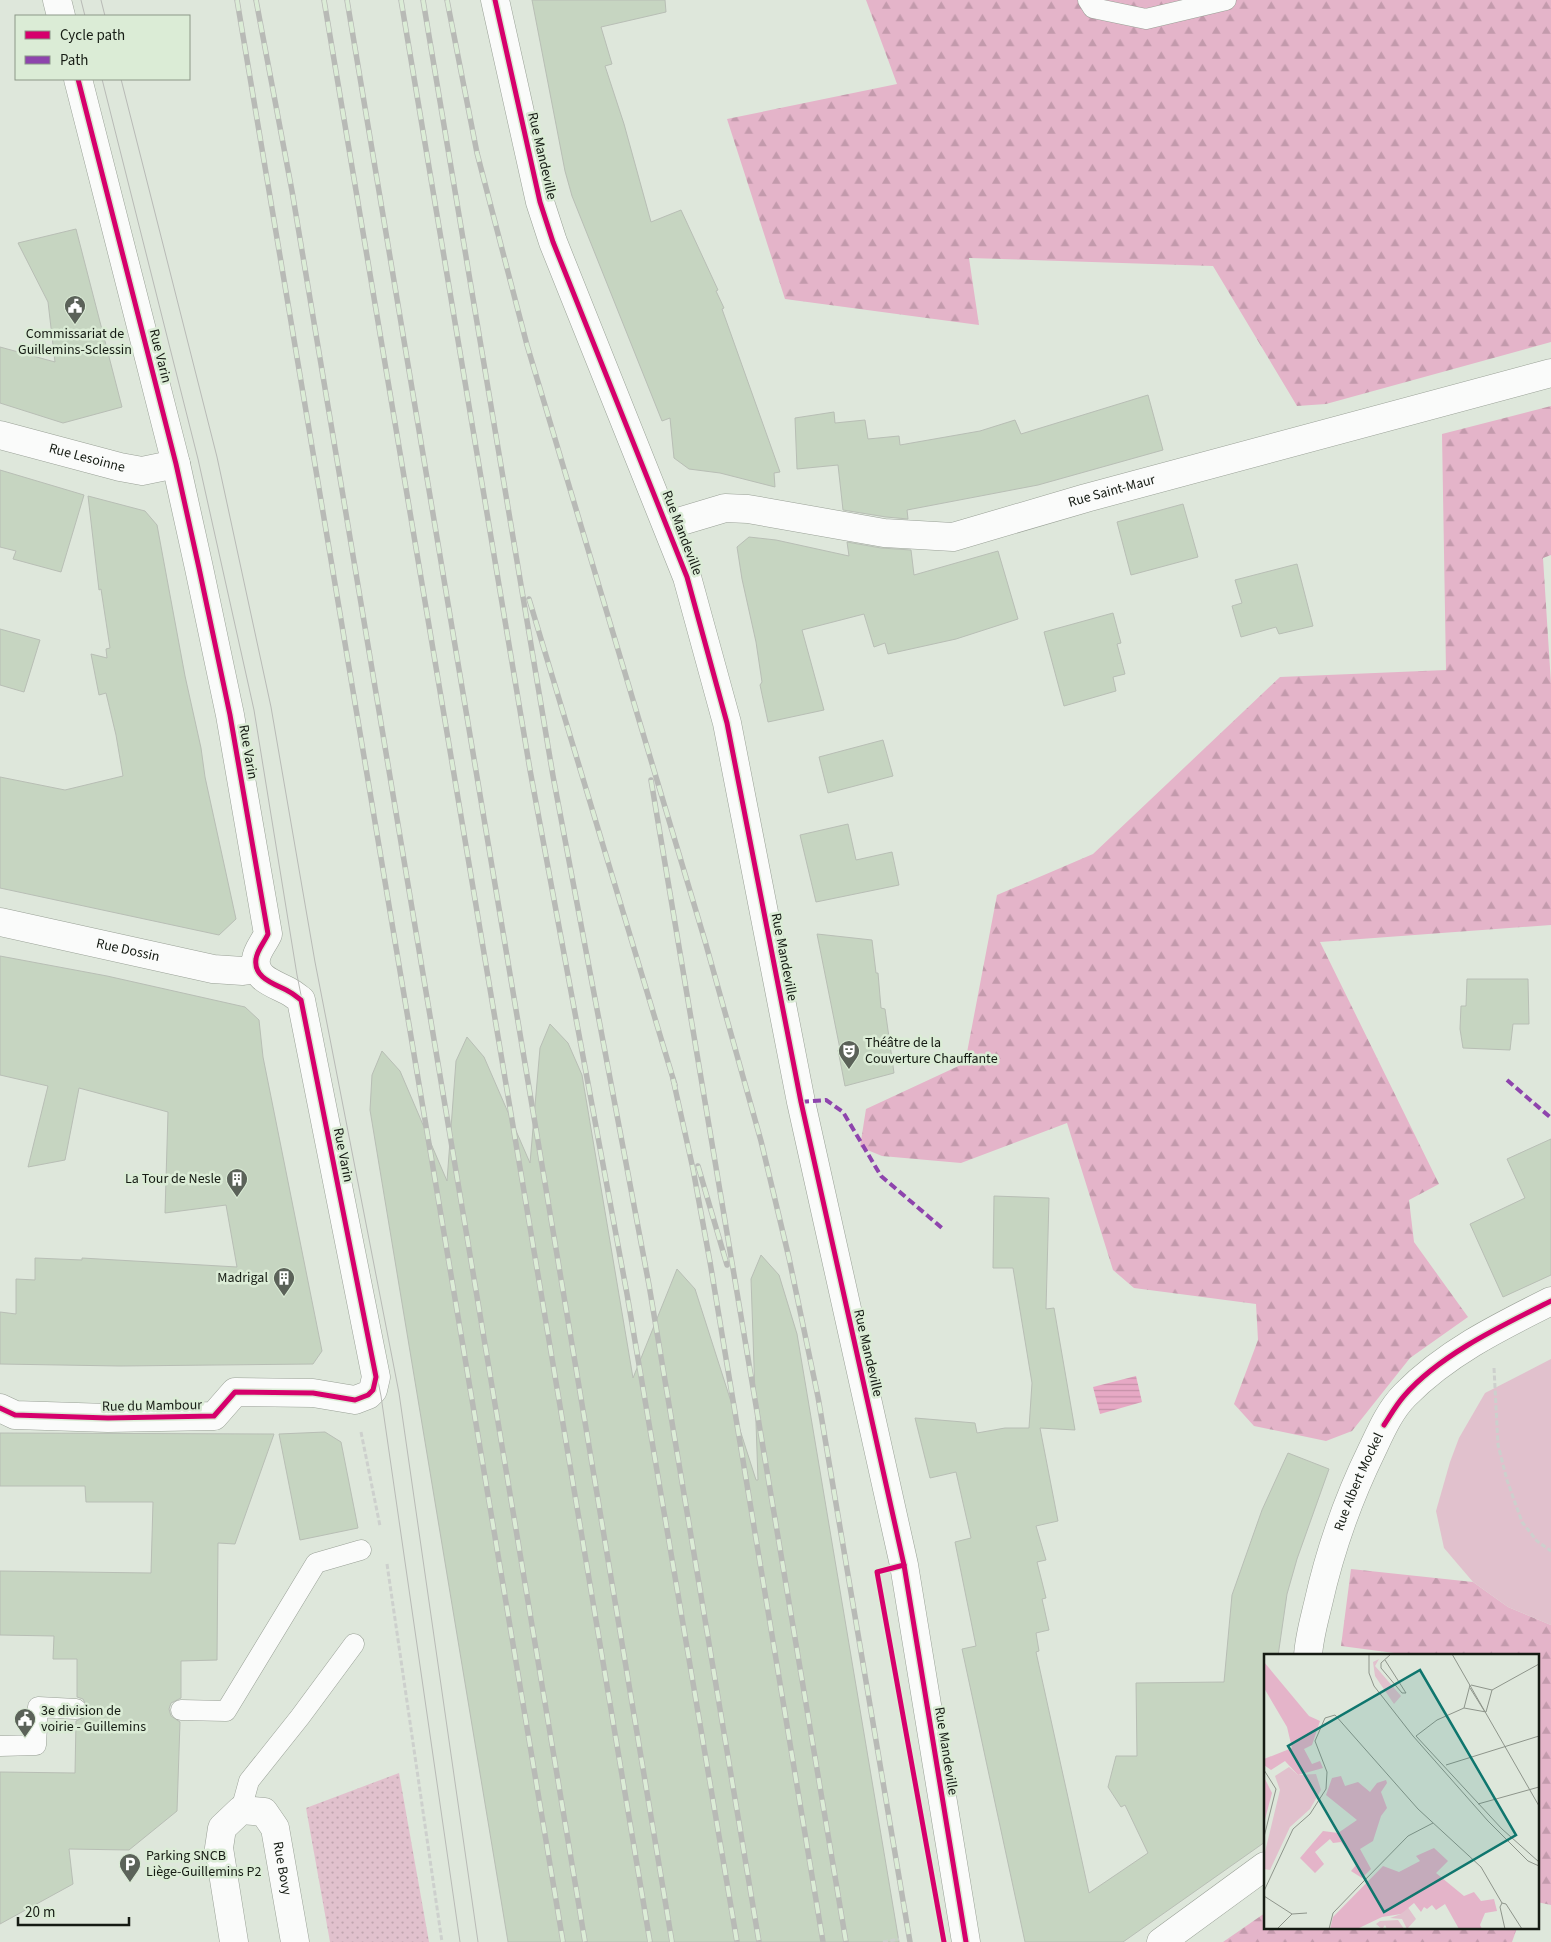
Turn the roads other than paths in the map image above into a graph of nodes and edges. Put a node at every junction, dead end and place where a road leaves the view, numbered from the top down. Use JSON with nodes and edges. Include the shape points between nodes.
{"nodes":[{"id":1,"x":57,"y":0,"type":"edge"},
{"id":2,"x":495,"y":0,"type":"edge"},
{"id":3,"x":1088,"y":0,"type":"edge"},
{"id":4,"x":1226,"y":0,"type":"edge"},
{"id":5,"x":61,"y":15,"type":"edge"},
{"id":6,"x":78,"y":80,"type":"edge"},
{"id":7,"x":1551,"y":373,"type":"edge"},
{"id":8,"x":0,"y":435,"type":"edge"},
{"id":9,"x":176,"y":464,"type":"junction"},
{"id":10,"x":668,"y":526,"type":"junction"},
{"id":11,"x":0,"y":922,"type":"edge"},
{"id":12,"x":256,"y":969,"type":"junction"},
{"id":13,"x":1551,"y":1301,"type":"edge"},
{"id":14,"x":355,"y":1400,"type":"joint"},
{"id":15,"x":0,"y":1408,"type":"edge"},
{"id":16,"x":361,"y":1550,"type":"dead end"},
{"id":17,"x":354,"y":1644,"type":"dead end"},
{"id":18,"x":1308,"y":1654,"type":"edge"},
{"id":19,"x":76,"y":1709,"type":"dead end"},
{"id":20,"x":180,"y":1710,"type":"dead end"},
{"id":21,"x":0,"y":1746,"type":"edge"},
{"id":22,"x":241,"y":1810,"type":"junction"},
{"id":23,"x":1264,"y":1867,"type":"edge"},
{"id":24,"x":234,"y":1942,"type":"edge"},
{"id":25,"x":296,"y":1942,"type":"edge"},
{"id":26,"x":966,"y":1942,"type":"edge"},
{"id":27,"x":1161,"y":1942,"type":"edge"}],
"edges":[{"from":1,"to":5,"type":"street"},
{"from":2,"to":10,"type":"street","name":"Rue Mandeville","via":[[540,202],[553,242]]},
{"from":3,"to":4,"type":"lane","via":[[1094,8],[1146,19]]},
{"from":6,"to":9,"type":"street","name":"Rue Varin"},
{"from":7,"to":10,"type":"street","name":"Rue Saint-Maur","via":[[953,537],[884,533],[748,509],[725,508]]},
{"from":8,"to":9,"type":"street","name":"Rue Lesoinne","via":[[120,468],[142,471]]},
{"from":9,"to":12,"type":"street","name":"Rue Varin","via":[[230,714],[268,934],[259,950]]},
{"from":10,"to":26,"type":"street","name":"Rue Mandeville","via":[[687,577],[727,723],[801,1102],[904,1565]]},
{"from":11,"to":12,"type":"street","name":"Rue Dossin","via":[[213,969]]},
{"from":12,"to":14,"type":"street","name":"Rue Varin","via":[[266,980],[301,1000],[376,1377],[373,1390]]},
{"from":13,"to":18,"type":"street","name":"Rue Albert Mockel","via":[[1494,1330],[1436,1366],[1404,1396],[1384,1425],[1342,1520],[1323,1580]]},
{"from":14,"to":15,"type":"street","name":"Rue du Mambour","via":[[313,1393],[235,1392],[214,1416],[108,1418],[15,1415]]},
{"from":16,"to":20,"type":"lane","via":[[316,1563],[226,1711]]},
{"from":17,"to":22,"type":"lane","via":[[249,1781]]},
{"from":19,"to":21,"type":"lane","via":[[38,1707],[36,1745]]},
{"from":22,"to":24,"type":"street","via":[[222,1828],[219,1848]]},
{"from":22,"to":25,"type":"street","name":"Rue Bovy","via":[[264,1812],[275,1828]]},
{"from":23,"to":27,"type":"street"}]}
